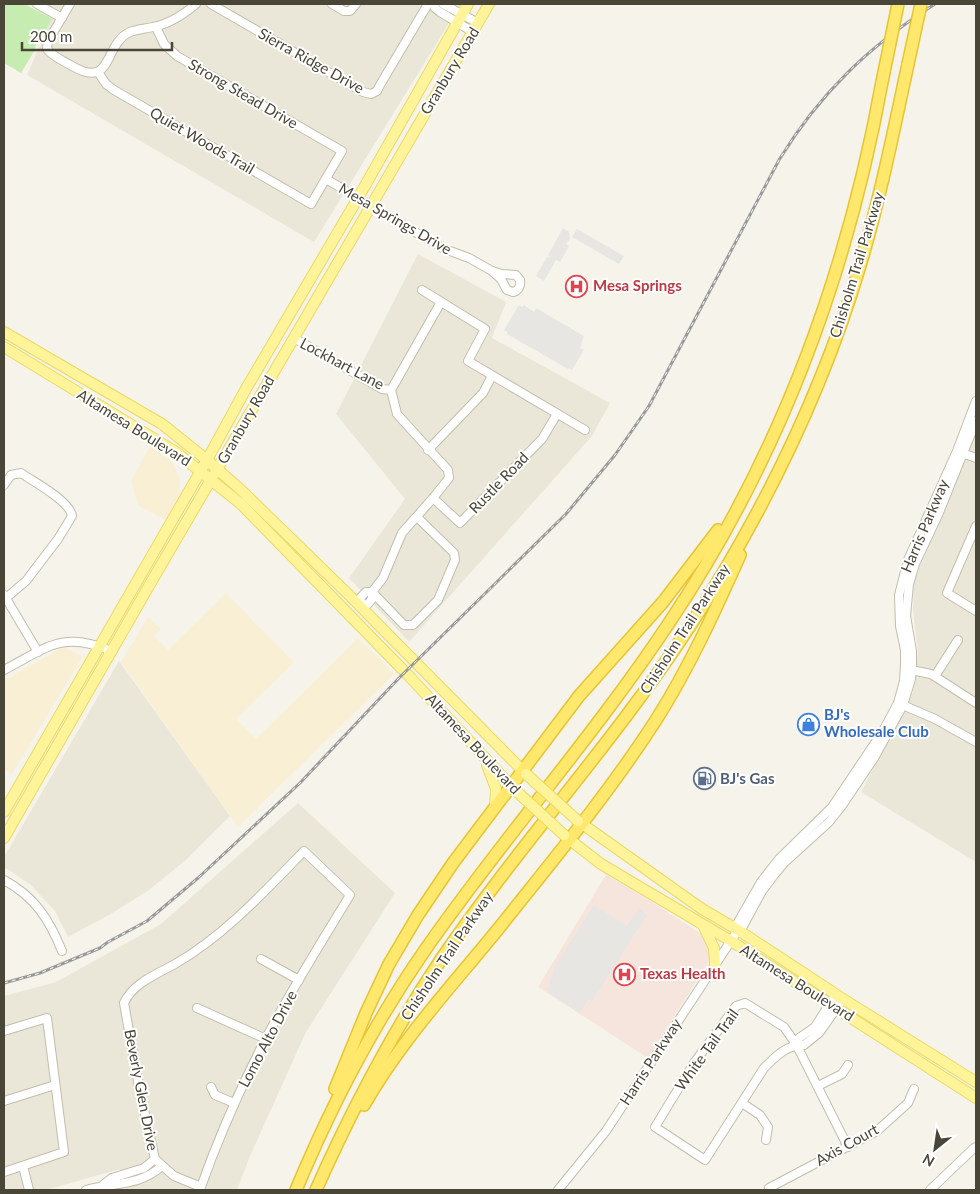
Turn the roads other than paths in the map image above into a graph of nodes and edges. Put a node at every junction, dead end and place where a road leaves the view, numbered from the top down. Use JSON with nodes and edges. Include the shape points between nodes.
{"nodes":[{"id":1,"x":37,"y":4,"type":"edge"},
{"id":2,"x":70,"y":4,"type":"edge"},
{"id":3,"x":196,"y":4,"type":"edge"},
{"id":4,"x":211,"y":4,"type":"edge"},
{"id":5,"x":332,"y":4,"type":"edge"},
{"id":6,"x":356,"y":4,"type":"edge"},
{"id":7,"x":428,"y":4,"type":"edge"},
{"id":8,"x":434,"y":4,"type":"edge"},
{"id":9,"x":443,"y":4,"type":"edge"},
{"id":10,"x":468,"y":4,"type":"edge"},
{"id":11,"x":489,"y":4,"type":"edge"},
{"id":12,"x":898,"y":4,"type":"edge"},
{"id":13,"x":921,"y":4,"type":"edge"},
{"id":14,"x":62,"y":18,"type":"junction"},
{"id":15,"x":460,"y":19,"type":"junction"},
{"id":16,"x":156,"y":27,"type":"junction"},
{"id":17,"x":475,"y":28,"type":"junction"},
{"id":18,"x":98,"y":72,"type":"junction"},
{"id":19,"x":326,"y":179,"type":"junction"},
{"id":20,"x":358,"y":198,"type":"junction"},
{"id":21,"x":371,"y":206,"type":"junction"},
{"id":22,"x":492,"y":271,"type":"dead end"},
{"id":23,"x":422,"y":290,"type":"dead end"},
{"id":24,"x":441,"y":302,"type":"junction"},
{"id":25,"x":280,"y":330,"type":"junction"},
{"id":26,"x":4,"y":332,"type":"edge"},
{"id":27,"x":294,"y":338,"type":"junction"},
{"id":28,"x":4,"y":347,"type":"edge"},
{"id":29,"x":492,"y":376,"type":"junction"},
{"id":30,"x":104,"y":390,"type":"junction"},
{"id":31,"x":391,"y":390,"type":"junction"},
{"id":32,"x":976,"y":401,"type":"edge"},
{"id":33,"x":96,"y":403,"type":"junction"},
{"id":34,"x":557,"y":414,"type":"junction"},
{"id":35,"x":976,"y":420,"type":"edge"},
{"id":36,"x":585,"y":430,"type":"dead end"},
{"id":37,"x":428,"y":450,"type":"junction"},
{"id":38,"x":960,"y":452,"type":"junction"},
{"id":39,"x":976,"y":458,"type":"edge"},
{"id":40,"x":207,"y":460,"type":"junction"},
{"id":41,"x":217,"y":470,"type":"junction"},
{"id":42,"x":201,"y":472,"type":"junction"},
{"id":43,"x":212,"y":479,"type":"junction"},
{"id":44,"x":4,"y":485,"type":"edge"},
{"id":45,"x":747,"y":490,"type":"junction"},
{"id":46,"x":433,"y":498,"type":"junction"},
{"id":47,"x":764,"y":502,"type":"junction"},
{"id":48,"x":417,"y":517,"type":"junction"},
{"id":49,"x":976,"y":526,"type":"edge"},
{"id":50,"x":152,"y":556,"type":"junction"},
{"id":51,"x":162,"y":563,"type":"junction"},
{"id":52,"x":372,"y":592,"type":"junction"},
{"id":53,"x":5,"y":597,"type":"edge"},
{"id":54,"x":360,"y":606,"type":"junction"},
{"id":55,"x":976,"y":611,"type":"edge"},
{"id":56,"x":350,"y":615,"type":"junction"},
{"id":57,"x":958,"y":640,"type":"dead end"},
{"id":58,"x":100,"y":646,"type":"junction"},
{"id":59,"x":111,"y":651,"type":"junction"},
{"id":60,"x":38,"y":652,"type":"junction"},
{"id":61,"x":4,"y":670,"type":"edge"},
{"id":62,"x":911,"y":670,"type":"junction"},
{"id":63,"x":935,"y":676,"type":"junction"},
{"id":64,"x":976,"y":702,"type":"edge"},
{"id":65,"x":900,"y":704,"type":"junction"},
{"id":66,"x":451,"y":722,"type":"junction"},
{"id":67,"x":484,"y":731,"type":"junction"},
{"id":68,"x":976,"y":742,"type":"edge"},
{"id":69,"x":41,"y":748,"type":"junction"},
{"id":70,"x":52,"y":754,"type":"junction"},
{"id":71,"x":484,"y":757,"type":"junction"},
{"id":72,"x":524,"y":772,"type":"junction"},
{"id":73,"x":512,"y":787,"type":"junction"},
{"id":74,"x":495,"y":807,"type":"junction"},
{"id":75,"x":4,"y":812,"type":"edge"},
{"id":76,"x":580,"y":822,"type":"junction"},
{"id":77,"x":567,"y":837,"type":"junction"},
{"id":78,"x":4,"y":838,"type":"edge"},
{"id":79,"x":601,"y":864,"type":"junction"},
{"id":80,"x":4,"y":880,"type":"edge"},
{"id":81,"x":660,"y":880,"type":"junction"},
{"id":82,"x":650,"y":892,"type":"junction"},
{"id":83,"x":690,"y":901,"type":"junction"},
{"id":84,"x":702,"y":925,"type":"junction"},
{"id":85,"x":738,"y":930,"type":"junction"},
{"id":86,"x":730,"y":941,"type":"junction"},
{"id":87,"x":62,"y":952,"type":"dead end"},
{"id":88,"x":261,"y":959,"type":"dead end"},
{"id":89,"x":715,"y":964,"type":"junction"},
{"id":90,"x":299,"y":980,"type":"junction"},
{"id":91,"x":839,"y":996,"type":"junction"},
{"id":92,"x":127,"y":997,"type":"joint"},
{"id":93,"x":833,"y":1006,"type":"junction"},
{"id":94,"x":197,"y":1008,"type":"dead end"},
{"id":95,"x":4,"y":1031,"type":"edge"},
{"id":96,"x":266,"y":1039,"type":"junction"},
{"id":97,"x":796,"y":1044,"type":"junction"},
{"id":98,"x":921,"y":1062,"type":"junction"},
{"id":99,"x":848,"y":1065,"type":"dead end"},
{"id":100,"x":961,"y":1073,"type":"junction"},
{"id":101,"x":976,"y":1082,"type":"edge"},
{"id":102,"x":55,"y":1085,"type":"junction"},
{"id":103,"x":818,"y":1086,"type":"junction"},
{"id":104,"x":211,"y":1088,"type":"dead end"},
{"id":105,"x":914,"y":1089,"type":"dead end"},
{"id":106,"x":976,"y":1098,"type":"edge"},
{"id":107,"x":4,"y":1101,"type":"edge"},
{"id":108,"x":234,"y":1103,"type":"junction"},
{"id":109,"x":742,"y":1103,"type":"junction"},
{"id":110,"x":766,"y":1140,"type":"dead end"},
{"id":111,"x":848,"y":1147,"type":"junction"},
{"id":112,"x":976,"y":1147,"type":"edge"},
{"id":113,"x":312,"y":1152,"type":"junction"},
{"id":114,"x":155,"y":1159,"type":"junction"},
{"id":115,"x":23,"y":1166,"type":"junction"},
{"id":116,"x":162,"y":1166,"type":"junction"},
{"id":117,"x":4,"y":1172,"type":"edge"},
{"id":118,"x":115,"y":1185,"type":"edge"},
{"id":119,"x":769,"y":1188,"type":"dead end"},
{"id":120,"x":201,"y":1189,"type":"edge"},
{"id":121,"x":29,"y":1190,"type":"edge"},
{"id":122,"x":86,"y":1190,"type":"edge"},
{"id":123,"x":296,"y":1190,"type":"edge"},
{"id":124,"x":317,"y":1190,"type":"edge"},
{"id":125,"x":558,"y":1190,"type":"edge"},
{"id":126,"x":930,"y":1190,"type":"edge"}],
"edges":[{"from":1,"to":14,"type":"street"},
{"from":2,"to":14,"type":"street"},
{"from":3,"to":16,"type":"street","via":[[175,19]]},
{"from":4,"to":7,"type":"street","name":"Sierra Ridge Drive","via":[[362,92],[371,94],[377,91]]},
{"from":5,"to":6,"type":"street","via":[[350,11]]},
{"from":8,"to":15,"type":"street","via":[[440,12]]},
{"from":9,"to":15,"type":"street"},
{"from":10,"to":15,"type":"main road","name":"Granbury Road"},
{"from":11,"to":17,"type":"main road","name":"Granbury Road"},
{"from":12,"to":45,"type":"highway","name":"Chisholm Trail Parkway","bridge":true,"via":[[872,141],[828,296],[798,381]]},
{"from":13,"to":47,"type":"highway","name":"Chisholm Trail Parkway","bridge":true,"via":[[880,193],[851,294],[806,412]]},
{"from":14,"to":18,"type":"street","via":[[48,41],[48,49],[85,73]]},
{"from":15,"to":17,"type":"street"},
{"from":15,"to":20,"type":"main road","name":"Granbury Road"},
{"from":16,"to":18,"type":"street","via":[[125,35]]},
{"from":16,"to":19,"type":"street","name":"Strong Stead Drive","via":[[164,44],[177,56],[342,151]]},
{"from":17,"to":21,"type":"main road","name":"Granbury Road"},
{"from":18,"to":19,"type":"street","name":"Quiet Woods Trail","via":[[114,90],[311,204]]},
{"from":19,"to":20,"type":"street","name":"Mesa Springs Drive"},
{"from":20,"to":21,"type":"street","name":"Mesa Springs Drive"},
{"from":20,"to":25,"type":"main road","name":"Granbury Road"},
{"from":21,"to":22,"type":"street","name":"Mesa Springs Drive","via":[[442,248]]},
{"from":21,"to":27,"type":"main road","name":"Granbury Road"},
{"from":23,"to":24,"type":"street"},
{"from":24,"to":29,"type":"street","via":[[485,329],[468,361]]},
{"from":24,"to":31,"type":"street"},
{"from":25,"to":27,"type":"main road"},
{"from":25,"to":40,"type":"main road","name":"Granbury Road"},
{"from":26,"to":30,"type":"main road","name":"Altamesa Boulevard"},
{"from":27,"to":31,"type":"street","name":"Lockhart Lane","via":[[382,389]]},
{"from":27,"to":41,"type":"main road","name":"Granbury Road"},
{"from":28,"to":33,"type":"main road","name":"Altamesa Boulevard"},
{"from":29,"to":34,"type":"street"},
{"from":29,"to":37,"type":"street","via":[[483,393]]},
{"from":30,"to":33,"type":"main road"},
{"from":30,"to":40,"type":"main road","name":"Altamesa Boulevard","via":[[162,424]]},
{"from":31,"to":37,"type":"street","via":[[397,414]]},
{"from":32,"to":38,"type":"street","name":"Harris Parkway"},
{"from":33,"to":42,"type":"main road","name":"Altamesa Boulevard","via":[[176,452]]},
{"from":34,"to":36,"type":"street"},
{"from":34,"to":46,"type":"street","name":"Rustle Road","via":[[542,439],[460,523]]},
{"from":35,"to":38,"type":"street","name":"Harris Parkway"},
{"from":37,"to":46,"type":"street","via":[[448,470],[449,478]]},
{"from":38,"to":39,"type":"street"},
{"from":38,"to":62,"type":"street","name":"Harris Parkway","via":[[909,584],[906,616],[912,651]]},
{"from":38,"to":65,"type":"street","name":"Harris Parkway","via":[[903,576],[899,610],[905,664]]},
{"from":40,"to":41,"type":"main road","name":"Altamesa Boulevard"},
{"from":40,"to":42,"type":"main road","name":"Granbury Road"},
{"from":41,"to":43,"type":"main road","name":"Granbury Road"},
{"from":41,"to":54,"type":"main road","name":"Altamesa Boulevard"},
{"from":42,"to":43,"type":"main road","name":"Altamesa Boulevard"},
{"from":42,"to":50,"type":"main road","name":"Granbury Road"},
{"from":43,"to":51,"type":"main road","name":"Granbury Road"},
{"from":43,"to":56,"type":"main road","name":"Altamesa Boulevard","via":[[241,504]]},
{"from":44,"to":53,"type":"street","via":[[11,475],[21,473],[56,497],[70,509],[72,516],[26,581]]},
{"from":45,"to":72,"type":"highway","via":[[677,585],[590,683]]},
{"from":45,"to":113,"type":"highway","name":"Chisholm Trail Parkway","via":[[668,626],[405,980],[356,1062]]},
{"from":46,"to":48,"type":"street"},
{"from":47,"to":76,"type":"highway","via":[[726,587],[656,720]]},
{"from":47,"to":124,"type":"highway","name":"Chisholm Trail Parkway","via":[[662,667],[427,980],[362,1092]]},
{"from":48,"to":52,"type":"street","via":[[402,533],[383,578]]},
{"from":48,"to":52,"type":"street","via":[[454,553],[455,560],[438,600],[413,625],[404,625]]},
{"from":49,"to":55,"type":"street","via":[[947,593]]},
{"from":50,"to":51,"type":"main road"},
{"from":50,"to":58,"type":"main road","name":"Granbury Road"},
{"from":51,"to":59,"type":"main road","name":"Granbury Road"},
{"from":52,"to":54,"type":"street","via":[[360,597]]},
{"from":53,"to":60,"type":"street"},
{"from":54,"to":56,"type":"main road"},
{"from":54,"to":67,"type":"main road","name":"Altamesa Boulevard"},
{"from":56,"to":66,"type":"main road","name":"Altamesa Boulevard"},
{"from":57,"to":63,"type":"street"},
{"from":58,"to":59,"type":"street"},
{"from":58,"to":60,"type":"street","via":[[69,641],[53,644]]},
{"from":58,"to":69,"type":"main road","name":"Granbury Road"},
{"from":59,"to":70,"type":"main road","name":"Granbury Road"},
{"from":60,"to":61,"type":"street"},
{"from":62,"to":63,"type":"street"},
{"from":62,"to":65,"type":"street","name":"Harris Parkway","via":[[907,693]]},
{"from":63,"to":64,"type":"street"},
{"from":65,"to":68,"type":"street"},
{"from":65,"to":85,"type":"street","name":"Harris Parkway","via":[[851,786],[761,882],[737,924]]},
{"from":66,"to":67,"type":"main road","via":[[462,718]]},
{"from":66,"to":71,"type":"main road","name":"Altamesa Boulevard"},
{"from":67,"to":72,"type":"main road","name":"Altamesa Boulevard"},
{"from":69,"to":70,"type":"main road"},
{"from":69,"to":75,"type":"main road","name":"Granbury Road"},
{"from":70,"to":78,"type":"main road","name":"Granbury Road"},
{"from":71,"to":73,"type":"main road","name":"Altamesa Boulevard"},
{"from":71,"to":74,"type":"main road","via":[[496,789]]},
{"from":72,"to":73,"type":"highway"},
{"from":72,"to":76,"type":"main road","name":"Altamesa Boulevard","bridge":true},
{"from":73,"to":74,"type":"highway"},
{"from":73,"to":77,"type":"main road","name":"Altamesa Boulevard","bridge":true},
{"from":74,"to":113,"type":"highway","via":[[423,906],[389,964],[348,1055]]},
{"from":76,"to":77,"type":"highway"},
{"from":76,"to":81,"type":"main road","name":"Altamesa Boulevard"},
{"from":77,"to":79,"type":"main road","name":"Altamesa Boulevard"},
{"from":77,"to":124,"type":"highway","via":[[398,1052],[370,1094]]},
{"from":79,"to":81,"type":"main road","via":[[649,885]]},
{"from":79,"to":82,"type":"main road","name":"Altamesa Boulevard"},
{"from":80,"to":87,"type":"street","via":[[35,903],[53,930]]},
{"from":81,"to":83,"type":"main road","name":"Altamesa Boulevard"},
{"from":82,"to":83,"type":"main road","via":[[658,890]]},
{"from":82,"to":84,"type":"main road","name":"Altamesa Boulevard"},
{"from":83,"to":85,"type":"main road","name":"Altamesa Boulevard"},
{"from":84,"to":86,"type":"main road","name":"Altamesa Boulevard"},
{"from":84,"to":89,"type":"main road","via":[[711,941]]},
{"from":85,"to":86,"type":"street","name":"Harris Parkway"},
{"from":85,"to":91,"type":"main road","name":"Altamesa Boulevard"},
{"from":86,"to":89,"type":"street","name":"Harris Parkway"},
{"from":86,"to":93,"type":"main road","name":"Altamesa Boulevard"},
{"from":88,"to":90,"type":"street"},
{"from":89,"to":125,"type":"street","name":"Harris Parkway","via":[[606,1131]]},
{"from":90,"to":92,"type":"street","name":"Lomo Alto Drive","via":[[350,895],[304,850],[229,924],[179,962],[139,985]]},
{"from":90,"to":96,"type":"street","name":"Lomo Alto Drive"},
{"from":91,"to":93,"type":"street"},
{"from":91,"to":100,"type":"main road","name":"Altamesa Boulevard"},
{"from":92,"to":114,"type":"street","name":"Beverly Glen Drive","via":[[124,1003]]},
{"from":93,"to":97,"type":"street","via":[[820,1033],[804,1045]]},
{"from":93,"to":98,"type":"main road","name":"Altamesa Boulevard"},
{"from":94,"to":96,"type":"street"},
{"from":95,"to":102,"type":"street","via":[[47,1018]]},
{"from":96,"to":108,"type":"street","name":"Lomo Alto Drive"},
{"from":97,"to":103,"type":"street","name":"White Tail Trail"},
{"from":97,"to":109,"type":"street","via":[[776,1055],[764,1068]]},
{"from":97,"to":109,"type":"street","name":"White Tail Trail","via":[[784,1027],[768,1016],[745,1003],[736,1006],[694,1064],[655,1128],[706,1160]]},
{"from":98,"to":100,"type":"main road","via":[[930,1062],[955,1076]]},
{"from":98,"to":106,"type":"main road","name":"Altamesa Boulevard"},
{"from":99,"to":103,"type":"street","via":[[842,1074]]},
{"from":100,"to":101,"type":"main road","name":"Altamesa Boulevard"},
{"from":102,"to":107,"type":"street"},
{"from":102,"to":115,"type":"street","via":[[64,1152]]},
{"from":103,"to":111,"type":"street","name":"White Tail Trail"},
{"from":104,"to":108,"type":"street","via":[[215,1095]]},
{"from":105,"to":111,"type":"street","name":"Axis Court","via":[[908,1103],[878,1131]]},
{"from":108,"to":120,"type":"street","name":"Lomo Alto Drive"},
{"from":109,"to":110,"type":"street","via":[[760,1115],[768,1127]]},
{"from":111,"to":119,"type":"street","name":"Axis Court"},
{"from":112,"to":126,"type":"street"},
{"from":113,"to":123,"type":"highway","name":"Chisholm Trail Parkway"},
{"from":114,"to":116,"type":"street","name":"Beverly Glen Drive"},
{"from":114,"to":118,"type":"street"},
{"from":115,"to":117,"type":"street"},
{"from":115,"to":121,"type":"street"},
{"from":116,"to":118,"type":"street","via":[[147,1177]]},
{"from":116,"to":120,"type":"street","name":"Beverly Glen Drive","via":[[174,1176]]},
{"from":118,"to":122,"type":"street"}]}
